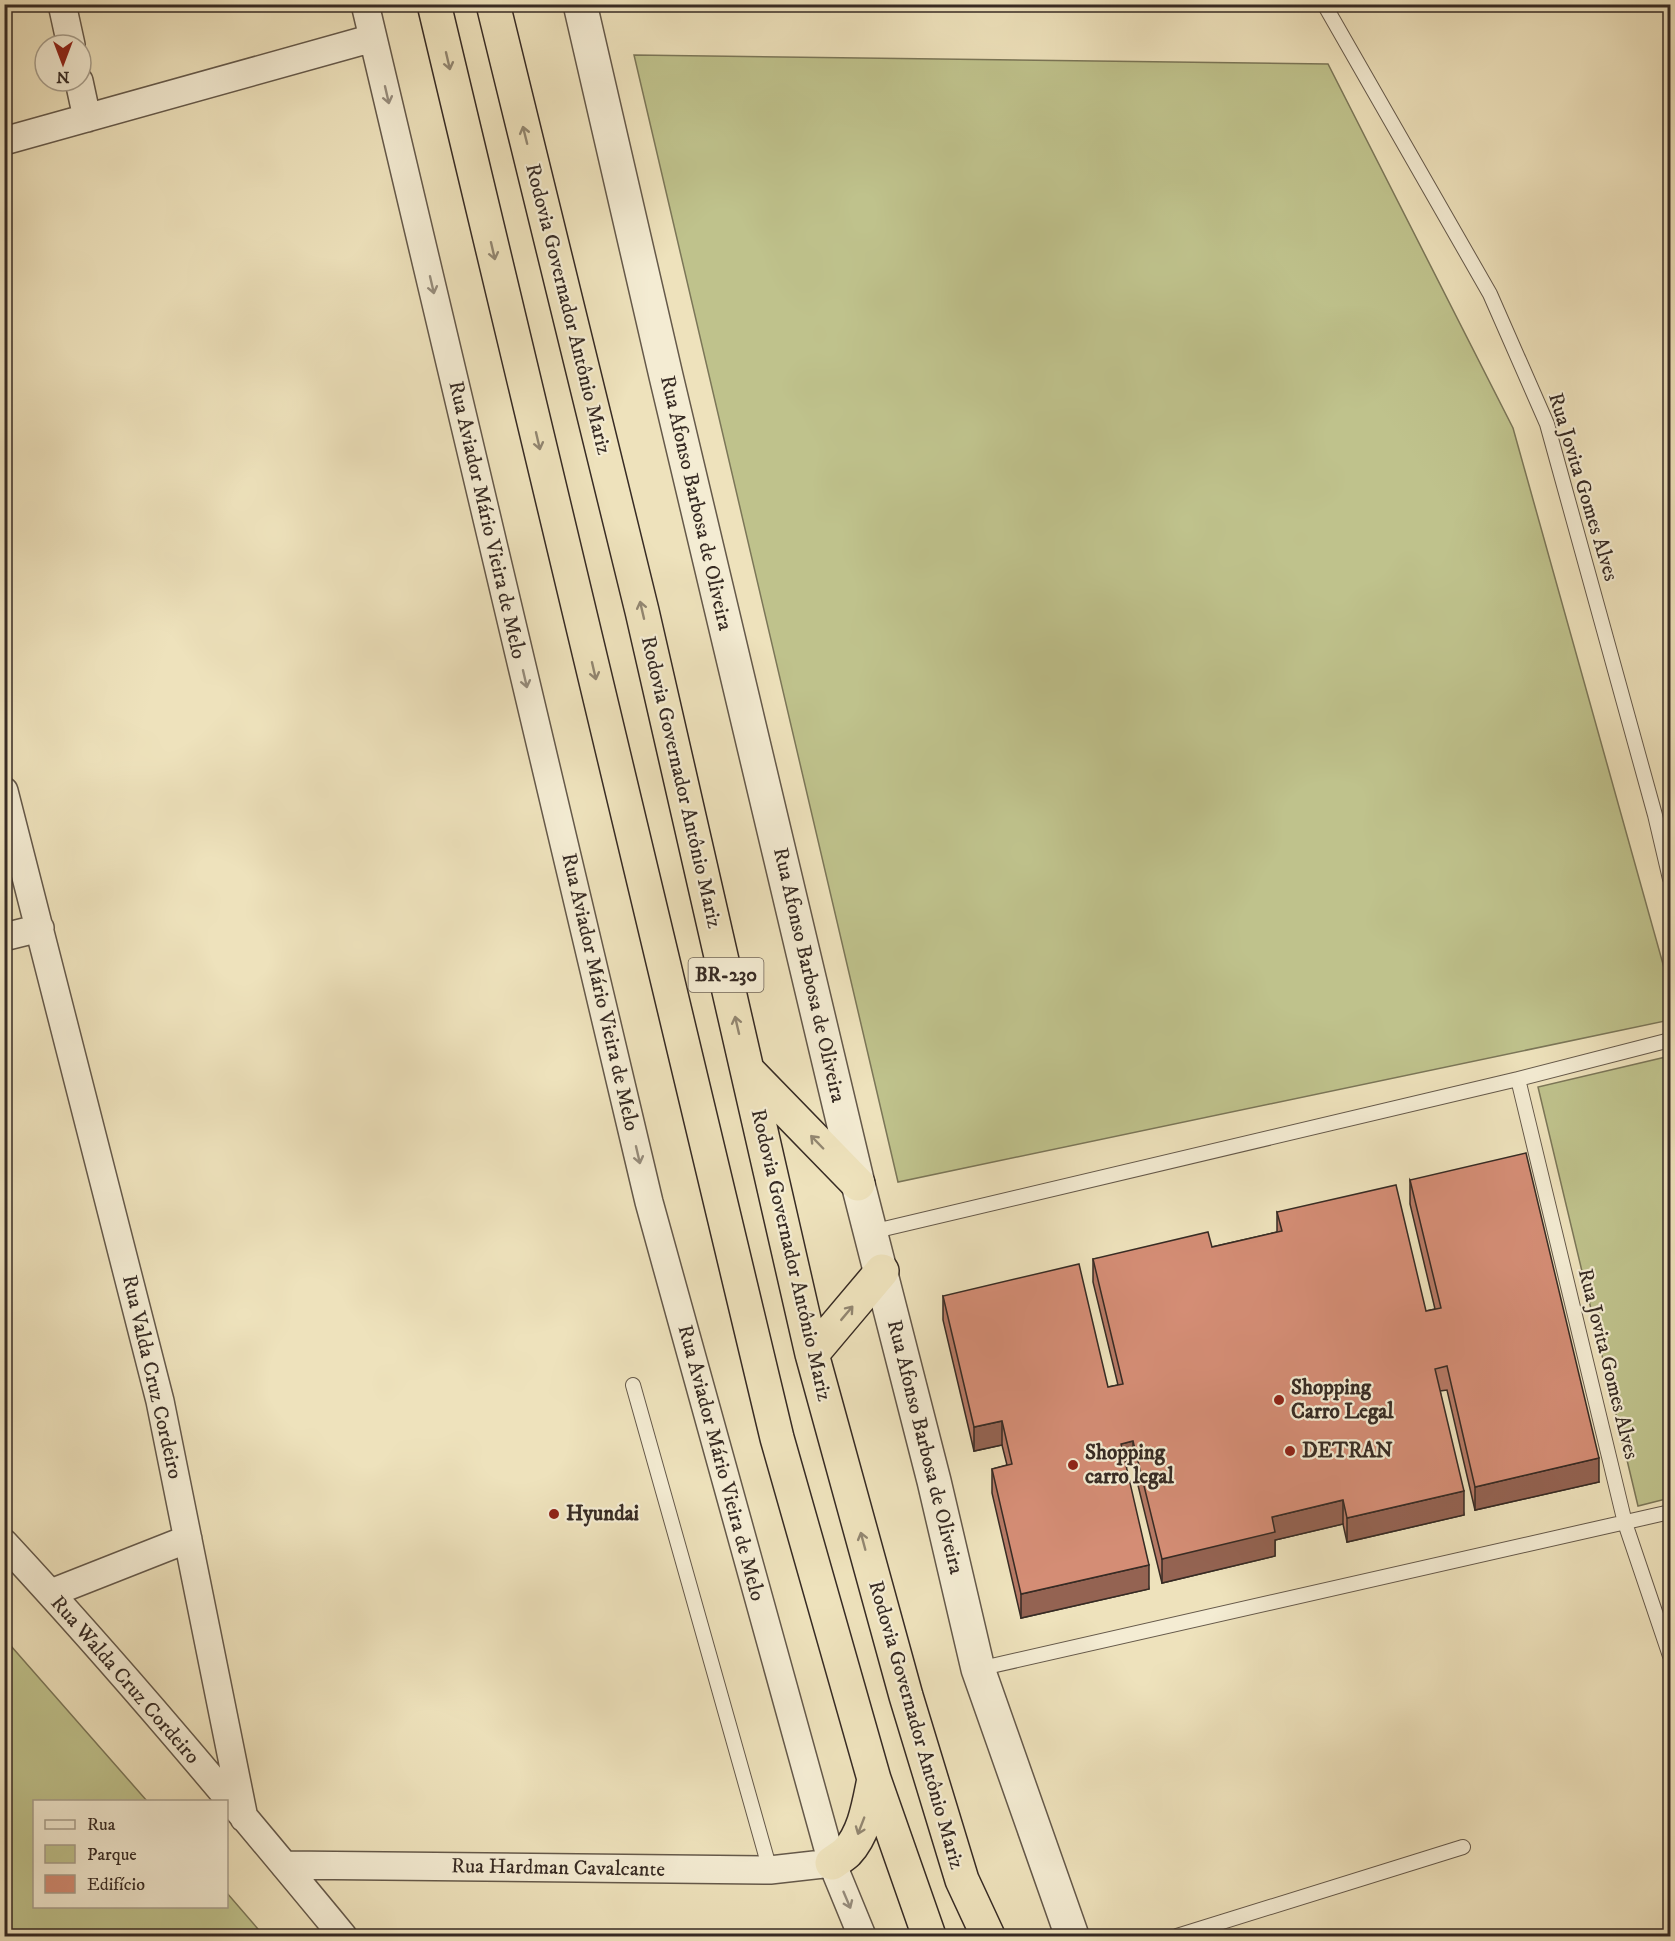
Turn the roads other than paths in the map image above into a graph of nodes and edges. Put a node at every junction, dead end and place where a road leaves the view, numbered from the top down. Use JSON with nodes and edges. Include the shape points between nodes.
{"nodes":[{"id":1,"x":62,"y":4,"type":"edge"},
{"id":2,"x":365,"y":4,"type":"edge"},
{"id":3,"x":434,"y":4,"type":"edge"},
{"id":4,"x":493,"y":4,"type":"edge"},
{"id":5,"x":579,"y":4,"type":"edge"},
{"id":6,"x":1324,"y":4,"type":"edge"},
{"id":7,"x":68,"y":33,"type":"edge"},
{"id":8,"x":373,"y":38,"type":"junction"},
{"id":9,"x":82,"y":93,"type":"edge"},
{"id":10,"x":87,"y":118,"type":"junction"},
{"id":11,"x":4,"y":141,"type":"edge"},
{"id":12,"x":4,"y":791,"type":"edge"},
{"id":13,"x":1671,"y":879,"type":"edge"},
{"id":14,"x":40,"y":928,"type":"junction"},
{"id":15,"x":4,"y":937,"type":"edge"},
{"id":16,"x":1671,"y":1040,"type":"edge"},
{"id":17,"x":748,"y":1071,"type":"junction"},
{"id":18,"x":1518,"y":1079,"type":"junction"},
{"id":19,"x":858,"y":1184,"type":"junction"},
{"id":20,"x":872,"y":1232,"type":"junction"},
{"id":21,"x":882,"y":1271,"type":"junction"},
{"id":22,"x":813,"y":1354,"type":"junction"},
{"id":23,"x":633,"y":1386,"type":"dead end"},
{"id":24,"x":1671,"y":1512,"type":"edge"},
{"id":25,"x":1625,"y":1523,"type":"junction"},
{"id":26,"x":188,"y":1539,"type":"junction"},
{"id":27,"x":4,"y":1543,"type":"edge"},
{"id":28,"x":51,"y":1593,"type":"junction"},
{"id":29,"x":1671,"y":1656,"type":"edge"},
{"id":30,"x":978,"y":1669,"type":"junction"},
{"id":31,"x":874,"y":1779,"type":"junction"},
{"id":32,"x":244,"y":1818,"type":"junction"},
{"id":33,"x":1463,"y":1847,"type":"dead end"},
{"id":34,"x":832,"y":1863,"type":"junction"},
{"id":35,"x":284,"y":1865,"type":"junction"},
{"id":36,"x":770,"y":1870,"type":"junction"},
{"id":37,"x":343,"y":1936,"type":"edge"},
{"id":38,"x":862,"y":1936,"type":"edge"},
{"id":39,"x":929,"y":1936,"type":"edge"},
{"id":40,"x":988,"y":1936,"type":"edge"},
{"id":41,"x":1072,"y":1936,"type":"edge"},
{"id":42,"x":1177,"y":1936,"type":"edge"}],
"edges":[{"from":1,"to":7,"type":"street"},
{"from":2,"to":8,"type":"street","name":"Rua Aviador Mário Vieira de Melo"},
{"from":3,"to":31,"type":"highway","number":"BR-230","one_way":true,"via":[[777,1438]]},
{"from":17,"to":4,"type":"highway","name":"Rodovia Governador Antônio Mariz","number":"BR-230","one_way":true,"via":[[642,611]]},
{"from":5,"to":19,"type":"street","name":"Rua Afonso Barbosa de Oliveira"},
{"from":6,"to":13,"type":"lane","name":"Rua Jovita Gomes Alves","via":[[1490,294],[1546,424]]},
{"from":8,"to":10,"type":"street"},
{"from":8,"to":34,"type":"street","name":"Rua Aviador Mário Vieira de Melo","one_way":true,"via":[[650,1202]]},
{"from":9,"to":10,"type":"street"},
{"from":10,"to":11,"type":"street"},
{"from":12,"to":14,"type":"street","name":"Rua Valda Cruz Cordeiro"},
{"from":14,"to":15,"type":"street"},
{"from":14,"to":26,"type":"street","name":"Rua Valda Cruz Cordeiro","via":[[160,1401]]},
{"from":16,"to":18,"type":"lane"},
{"from":19,"to":17,"type":"highway","one_way":true},
{"from":17,"to":22,"type":"highway","name":"Rodovia Governador Antônio Mariz","number":"BR-230"},
{"from":18,"to":20,"type":"lane"},
{"from":18,"to":25,"type":"lane","name":"Rua Jovita Gomes Alves"},
{"from":19,"to":20,"type":"street","name":"Rua Afonso Barbosa de Oliveira"},
{"from":20,"to":21,"type":"street","name":"Rua Afonso Barbosa de Oliveira"},
{"from":22,"to":21,"type":"highway","one_way":true},
{"from":21,"to":30,"type":"street","name":"Rua Afonso Barbosa de Oliveira"},
{"from":40,"to":22,"type":"highway","name":"Rodovia Governador Antônio Mariz","number":"BR-230","one_way":true,"via":[[962,1880],[909,1708]]},
{"from":23,"to":36,"type":"lane"},
{"from":24,"to":25,"type":"lane"},
{"from":25,"to":29,"type":"lane","name":"Rua Jovita Gomes Alves"},
{"from":25,"to":30,"type":"lane"},
{"from":26,"to":28,"type":"street"},
{"from":26,"to":32,"type":"street","name":"Rua Valda Cruz Cordeiro"},
{"from":27,"to":28,"type":"street","name":"Rua Walda Cruz Cordeiro"},
{"from":28,"to":32,"type":"street","name":"Rua Walda Cruz Cordeiro"},
{"from":30,"to":41,"type":"street","name":"Rua Afonso Barbosa de Oliveira"},
{"from":31,"to":34,"type":"highway","one_way":true,"via":[[858,1834],[847,1852]]},
{"from":31,"to":39,"type":"highway","number":"BR-230"},
{"from":32,"to":35,"type":"street","name":"Rua Valda Cruz Cordeiro"},
{"from":33,"to":42,"type":"lane"},
{"from":34,"to":36,"type":"street","name":"Rua Hardman Cavalcante"},
{"from":34,"to":38,"type":"street","name":"Rua Aviador Mário Vieira de Melo","one_way":true},
{"from":35,"to":36,"type":"street","name":"Rua Hardman Cavalcante"},
{"from":35,"to":37,"type":"street","name":"Rua Valda Cruz Cordeiro"}]}
